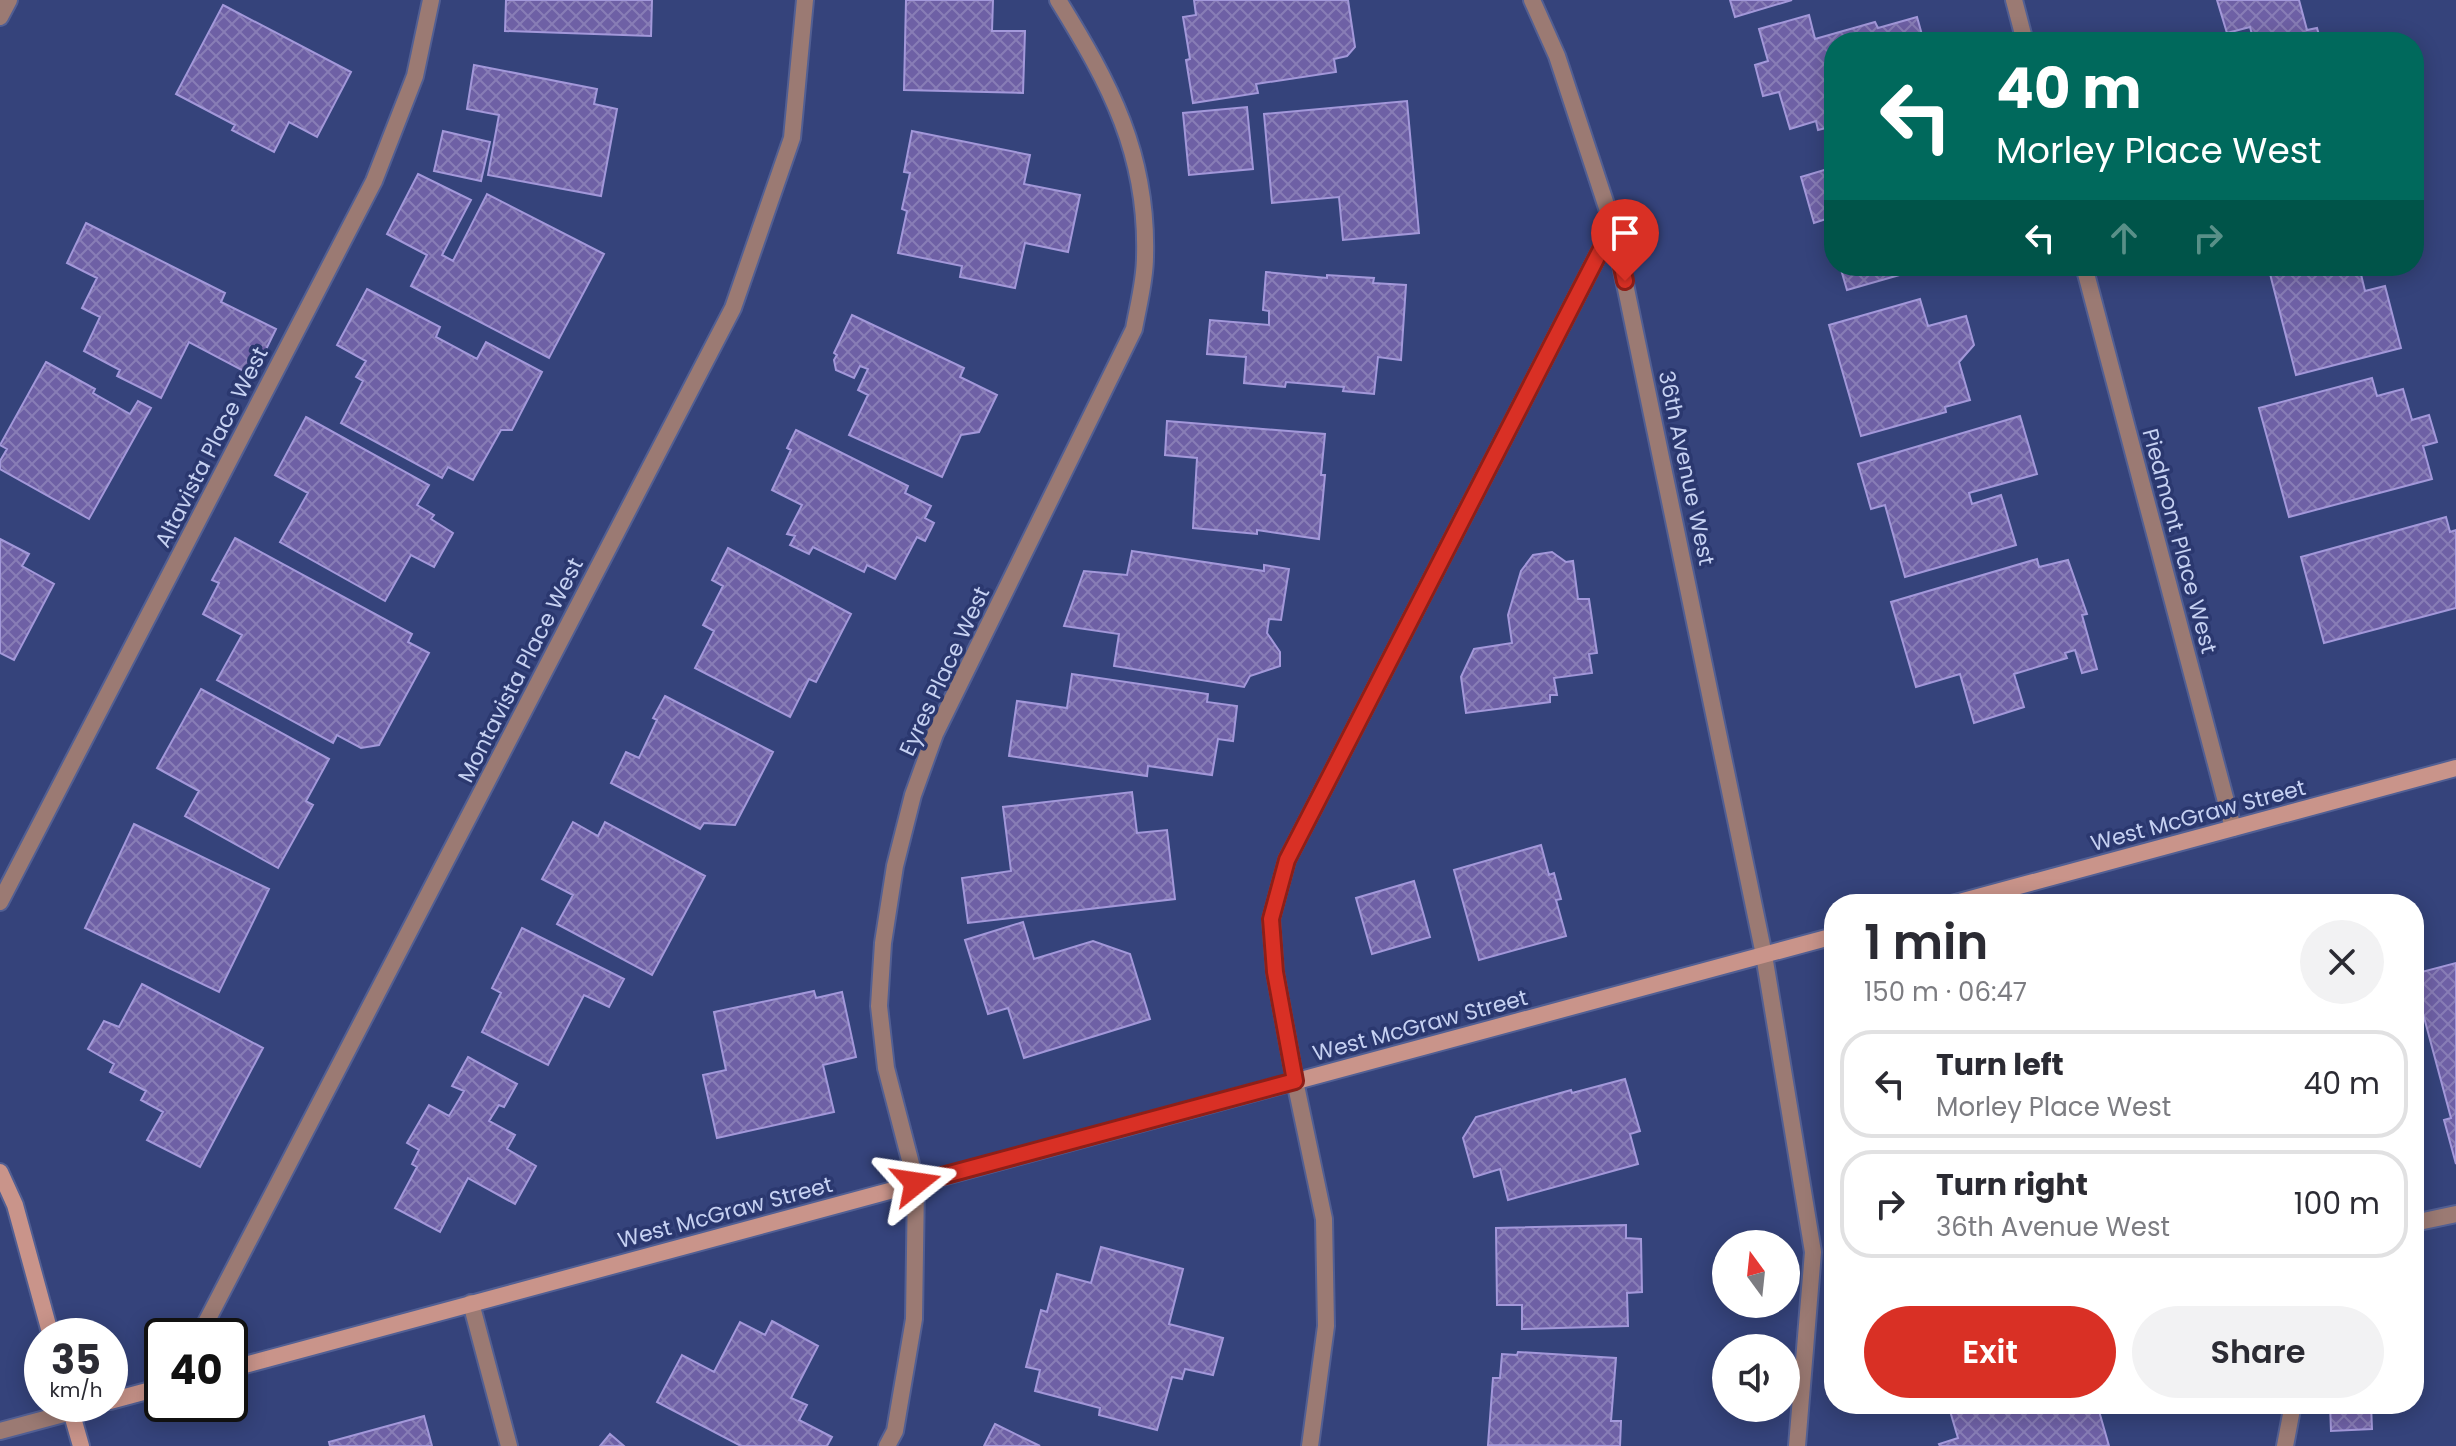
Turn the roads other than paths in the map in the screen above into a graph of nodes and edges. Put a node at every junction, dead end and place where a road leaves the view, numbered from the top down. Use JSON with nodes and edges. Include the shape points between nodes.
{"nodes":[{"id":1,"x":9,"y":0,"type":"edge"},
{"id":2,"x":431,"y":0,"type":"edge"},
{"id":3,"x":805,"y":0,"type":"edge"},
{"id":4,"x":1058,"y":0,"type":"edge"},
{"id":5,"x":1532,"y":0,"type":"edge"},
{"id":6,"x":2014,"y":0,"type":"edge"},
{"id":7,"x":0,"y":17,"type":"edge"},
{"id":8,"x":2022,"y":32,"type":"edge"},
{"id":9,"x":1613,"y":226,"type":"junction"},
{"id":10,"x":2087,"y":276,"type":"edge"},
{"id":11,"x":2456,"y":768,"type":"edge"},
{"id":12,"x":2233,"y":828,"type":"junction"},
{"id":13,"x":1989,"y":894,"type":"edge"},
{"id":14,"x":0,"y":902,"type":"edge"},
{"id":15,"x":1824,"y":939,"type":"edge"},
{"id":16,"x":1764,"y":955,"type":"junction"},
{"id":17,"x":1295,"y":1081,"type":"junction"},
{"id":18,"x":0,"y":1172,"type":"edge"},
{"id":19,"x":916,"y":1183,"type":"junction"},
{"id":20,"x":2456,"y":1214,"type":"edge"},
{"id":21,"x":2424,"y":1221,"type":"edge"},
{"id":22,"x":471,"y":1303,"type":"junction"},
{"id":23,"x":46,"y":1318,"type":"edge"},
{"id":24,"x":208,"y":1318,"type":"edge"},
{"id":25,"x":248,"y":1364,"type":"edge"},
{"id":26,"x":2291,"y":1414,"type":"edge"},
{"id":27,"x":27,"y":1422,"type":"edge"},
{"id":28,"x":74,"y":1422,"type":"edge"},
{"id":29,"x":0,"y":1431,"type":"edge"},
{"id":30,"x":81,"y":1446,"type":"edge"},
{"id":31,"x":509,"y":1446,"type":"edge"},
{"id":32,"x":887,"y":1446,"type":"edge"},
{"id":33,"x":1310,"y":1446,"type":"edge"},
{"id":34,"x":1797,"y":1446,"type":"edge"},
{"id":35,"x":2285,"y":1446,"type":"edge"}],
"edges":[{"from":1,"to":7,"type":"street"},
{"from":2,"to":14,"type":"street","name":"Altavista Place West","via":[[415,76],[374,181]]},
{"from":3,"to":24,"type":"street","name":"Montavista Place West","via":[[792,138],[733,308]]},
{"from":4,"to":19,"type":"street","name":"Eyres Place West","via":[[1123,118],[1143,192],[1145,259],[1134,329],[935,734],[895,866],[879,1006],[886,1068]]},
{"from":5,"to":9,"type":"street","name":"36th Avenue West","via":[[1557,56]]},
{"from":6,"to":8,"type":"street"},
{"from":9,"to":16,"type":"street","name":"36th Avenue West"},
{"from":9,"to":17,"type":"street","via":[[1287,860],[1271,919]]},
{"from":10,"to":12,"type":"street","name":"Piedmont Place West"},
{"from":11,"to":12,"type":"street","name":"West McGraw Street"},
{"from":12,"to":13,"type":"street","name":"West McGraw Street"},
{"from":15,"to":16,"type":"street","name":"West McGraw Street"},
{"from":16,"to":17,"type":"street","name":"West McGraw Street"},
{"from":16,"to":34,"type":"street","name":"36th Avenue West","via":[[1813,1252]]},
{"from":17,"to":19,"type":"street","name":"West McGraw Street"},
{"from":17,"to":33,"type":"street","via":[[1324,1219],[1326,1326]]},
{"from":18,"to":23,"type":"street","via":[[15,1205]]},
{"from":19,"to":22,"type":"street","name":"West McGraw Street"},
{"from":19,"to":32,"type":"street","name":"Eyres Place West","via":[[914,1319],[895,1431]]},
{"from":20,"to":21,"type":"street"},
{"from":22,"to":25,"type":"street","name":"West McGraw Street"},
{"from":22,"to":31,"type":"street"},
{"from":26,"to":35,"type":"street"},
{"from":27,"to":29,"type":"street"},
{"from":28,"to":30,"type":"street"}]}
